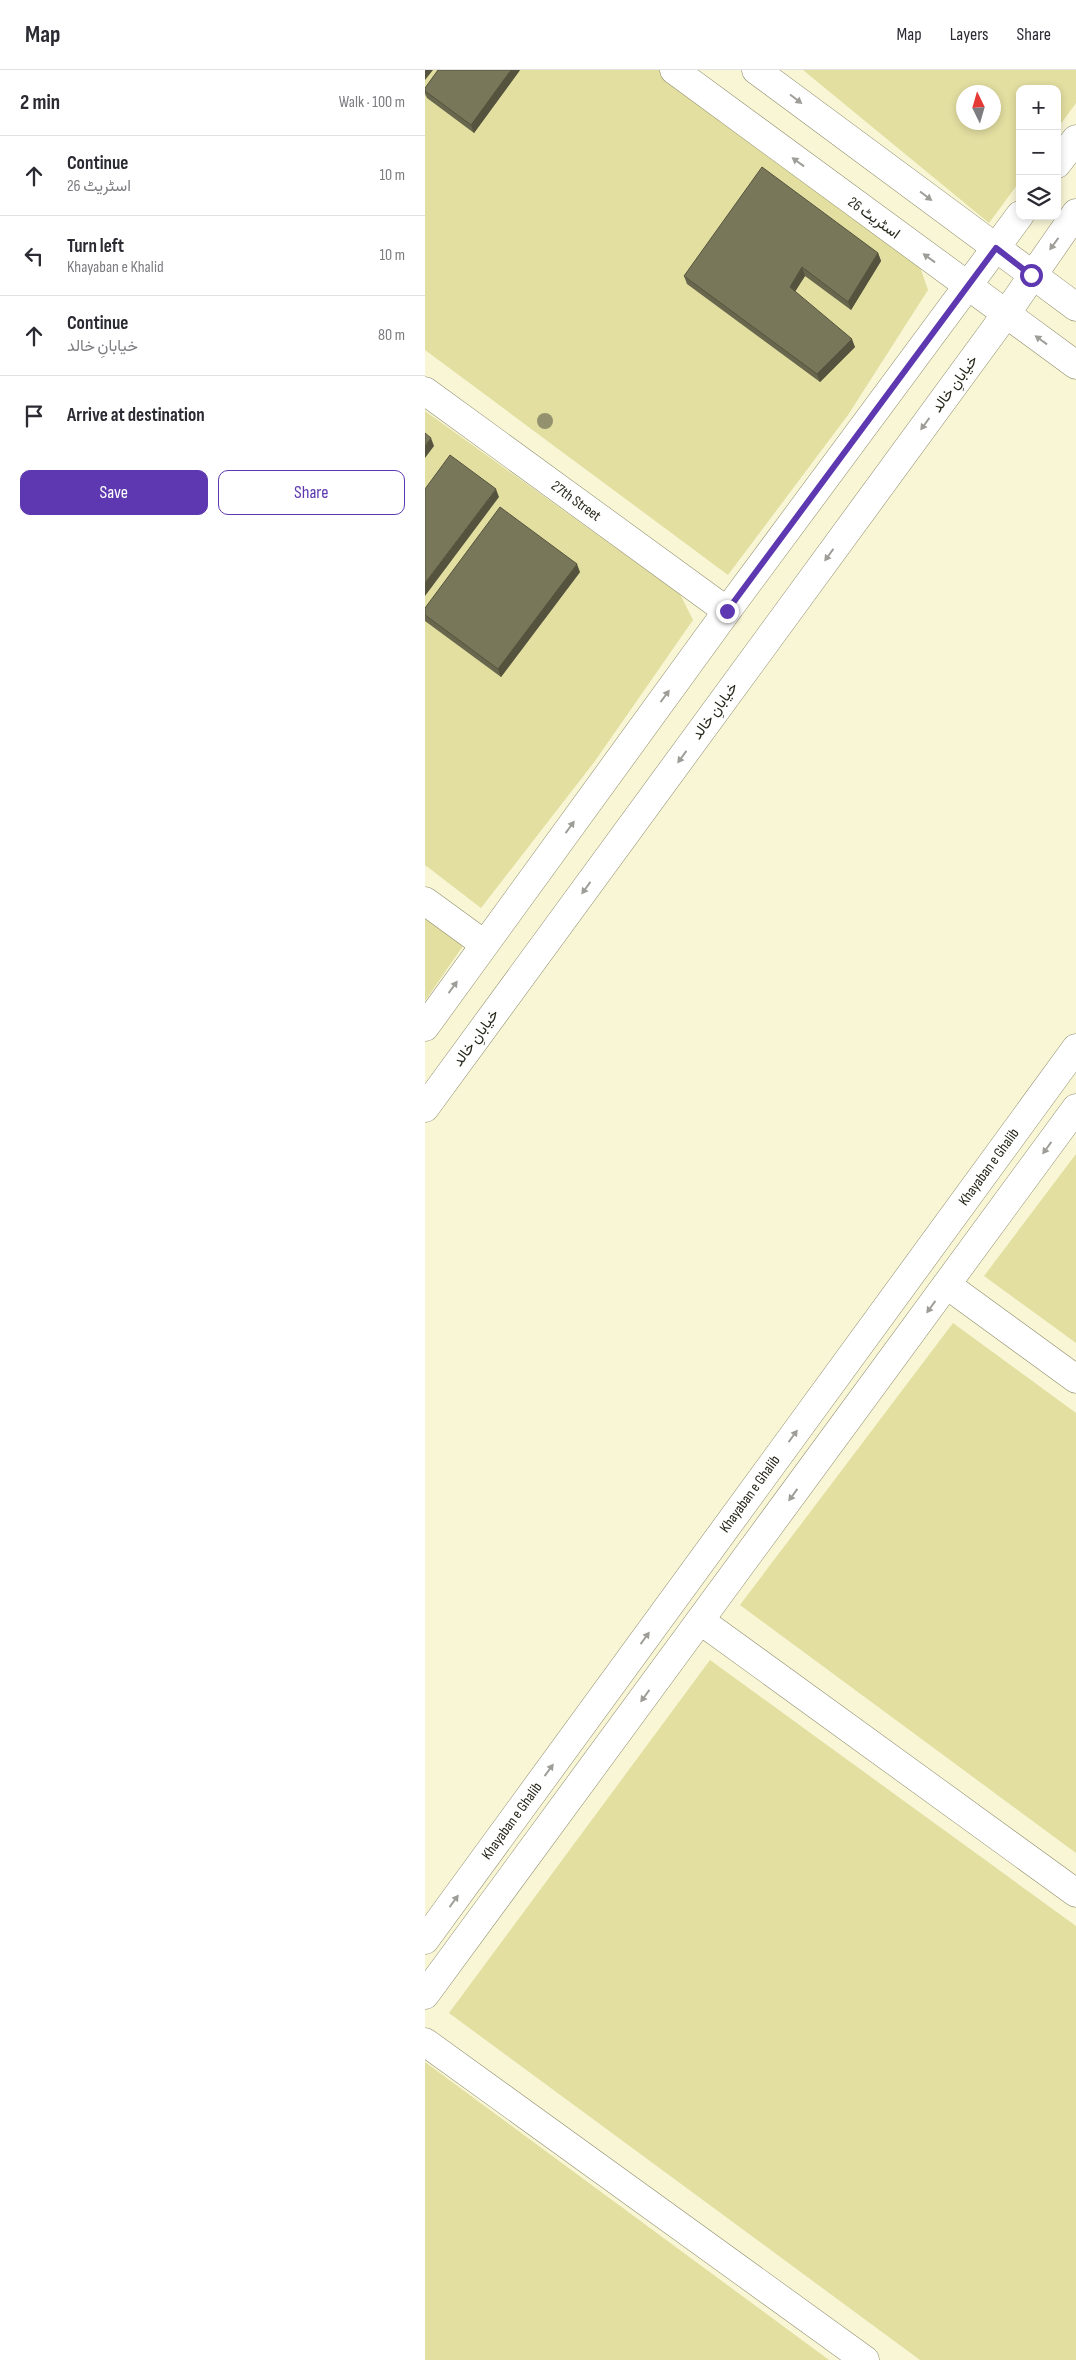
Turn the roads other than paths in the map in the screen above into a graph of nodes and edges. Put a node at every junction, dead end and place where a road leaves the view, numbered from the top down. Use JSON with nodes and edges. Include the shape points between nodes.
{"nodes":[{"id":1,"x":674,"y":70,"type":"edge"},
{"id":2,"x":756,"y":70,"type":"edge"},
{"id":3,"x":1076,"y":139,"type":"edge"},
{"id":4,"x":1061,"y":159,"type":"edge"},
{"id":5,"x":1076,"y":213,"type":"edge"},
{"id":6,"x":1016,"y":220,"type":"edge"},
{"id":7,"x":996,"y":248,"type":"junction"},
{"id":8,"x":1031,"y":275,"type":"junction"},
{"id":9,"x":969,"y":287,"type":"junction"},
{"id":10,"x":1076,"y":307,"type":"edge"},
{"id":11,"x":1006,"y":314,"type":"junction"},
{"id":12,"x":1076,"y":365,"type":"edge"},
{"id":13,"x":425,"y":391,"type":"edge"},
{"id":14,"x":727,"y":611,"type":"junction"},
{"id":15,"x":425,"y":901,"type":"edge"},
{"id":16,"x":484,"y":944,"type":"junction"},
{"id":17,"x":425,"y":1027,"type":"edge"},
{"id":18,"x":1076,"y":1048,"type":"edge"},
{"id":19,"x":425,"y":1108,"type":"edge"},
{"id":20,"x":1076,"y":1108,"type":"edge"},
{"id":21,"x":947,"y":1285,"type":"junction"},
{"id":22,"x":1076,"y":1378,"type":"edge"},
{"id":23,"x":701,"y":1621,"type":"junction"},
{"id":24,"x":1076,"y":1892,"type":"edge"},
{"id":25,"x":425,"y":1940,"type":"edge"},
{"id":26,"x":425,"y":1995,"type":"edge"},
{"id":27,"x":425,"y":2042,"type":"edge"},
{"id":28,"x":865,"y":2360,"type":"edge"}],
"edges":[{"from":9,"to":1,"type":"street","name":"اسٹریٹ 26","one_way":true},
{"from":2,"to":7,"type":"street","one_way":true},
{"from":3,"to":4,"type":"street"},
{"from":5,"to":8,"type":"street","one_way":true},
{"from":6,"to":7,"type":"street"},
{"from":7,"to":8,"type":"street"},
{"from":7,"to":9,"type":"street"},
{"from":8,"to":10,"type":"street"},
{"from":8,"to":11,"type":"street","name":"خیابانِ خالد"},
{"from":9,"to":11,"type":"street","name":"اسٹریٹ 26"},
{"from":9,"to":14,"type":"street"},
{"from":12,"to":11,"type":"street","name":"اسٹریٹ 26","one_way":true},
{"from":11,"to":19,"type":"street","name":"خیابانِ خالد","one_way":true},
{"from":13,"to":14,"type":"street","name":"27th Street"},
{"from":16,"to":14,"type":"street","one_way":true},
{"from":15,"to":16,"type":"street"},
{"from":17,"to":16,"type":"street","one_way":true},
{"from":25,"to":18,"type":"street","name":"Khayaban e Ghalib","one_way":true},
{"from":20,"to":21,"type":"street","one_way":true},
{"from":21,"to":22,"type":"street"},
{"from":21,"to":23,"type":"street","one_way":true},
{"from":23,"to":24,"type":"street"},
{"from":23,"to":26,"type":"street","one_way":true},
{"from":27,"to":28,"type":"street"}]}
